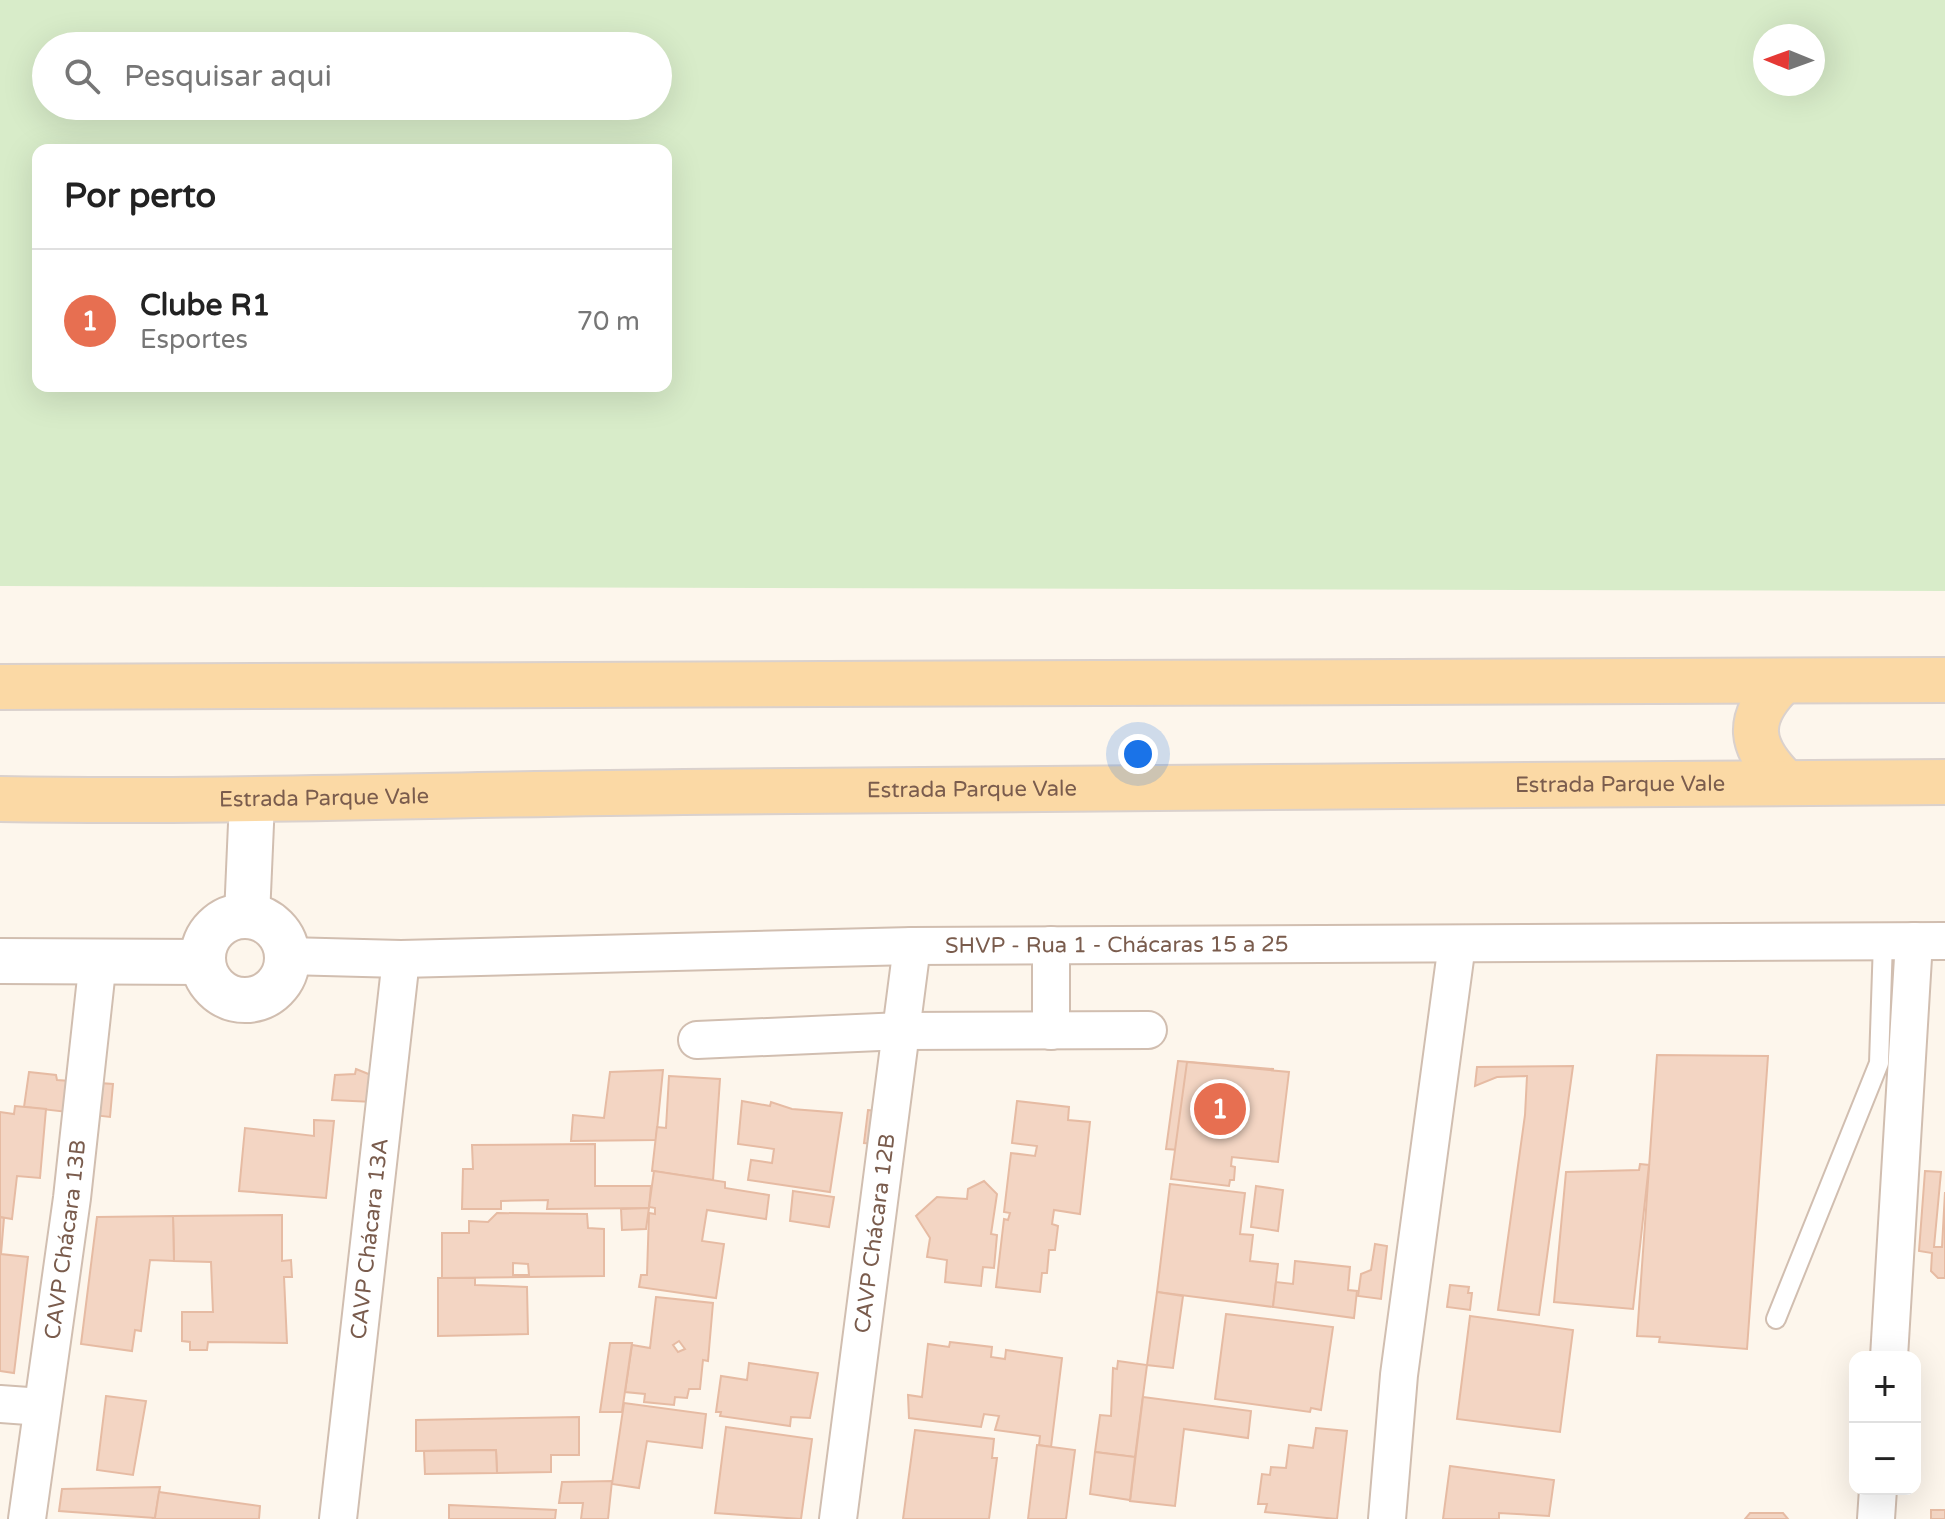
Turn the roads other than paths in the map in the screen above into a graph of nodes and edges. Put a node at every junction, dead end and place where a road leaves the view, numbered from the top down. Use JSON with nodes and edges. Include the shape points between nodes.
{"nodes":[{"id":1,"x":1945,"y":680,"type":"edge"},
{"id":2,"x":1783,"y":681,"type":"junction"},
{"id":3,"x":0,"y":687,"type":"edge"},
{"id":4,"x":1945,"y":782,"type":"edge"},
{"id":5,"x":1786,"y":783,"type":"junction"},
{"id":6,"x":0,"y":799,"type":"edge"},
{"id":7,"x":252,"y":801,"type":"junction"},
{"id":8,"x":247,"y":916,"type":"junction"},
{"id":9,"x":1914,"y":941,"type":"edge"},
{"id":10,"x":1457,"y":944,"type":"junction"},
{"id":11,"x":1051,"y":945,"type":"junction"},
{"id":12,"x":912,"y":946,"type":"junction"},
{"id":13,"x":287,"y":956,"type":"junction"},
{"id":14,"x":401,"y":959,"type":"junction"},
{"id":15,"x":98,"y":960,"type":"junction"},
{"id":16,"x":0,"y":961,"type":"edge"},
{"id":17,"x":203,"y":962,"type":"junction"},
{"id":18,"x":1148,"y":1030,"type":"dead end"},
{"id":19,"x":902,"y":1031,"type":"junction"},
{"id":20,"x":1051,"y":1031,"type":"junction"},
{"id":21,"x":697,"y":1040,"type":"dead end"},
{"id":22,"x":1776,"y":1319,"type":"dead end"},
{"id":23,"x":1889,"y":1351,"type":"edge"},
{"id":24,"x":0,"y":1404,"type":"edge"},
{"id":25,"x":42,"y":1407,"type":"junction"},
{"id":26,"x":1878,"y":1495,"type":"edge"},
{"id":27,"x":27,"y":1519,"type":"edge"},
{"id":28,"x":338,"y":1519,"type":"edge"},
{"id":29,"x":838,"y":1519,"type":"edge"},
{"id":30,"x":1387,"y":1519,"type":"edge"},
{"id":31,"x":1876,"y":1519,"type":"edge"}],
"edges":[{"from":1,"to":2,"type":"main road"},
{"from":2,"to":3,"type":"main road"},
{"from":2,"to":5,"type":"main road","via":[[1764,699],[1757,717],[1757,744],[1764,761]]},
{"from":4,"to":5,"type":"main road","name":"Estrada Parque Vale"},
{"from":5,"to":7,"type":"main road","name":"Estrada Parque Vale","via":[[580,793]]},
{"from":6,"to":7,"type":"main road","name":"Estrada Parque Vale"},
{"from":7,"to":8,"type":"street"},
{"from":8,"to":13,"type":"street","via":[[275,928]]},
{"from":8,"to":17,"type":"street","via":[[214,929]]},
{"from":9,"to":10,"type":"street","name":"SHVP - Rua 1 - Chácaras 15 a 25"},
{"from":9,"to":22,"type":"lane","via":[[1879,1063]]},
{"from":9,"to":23,"type":"street"},
{"from":10,"to":11,"type":"street","name":"SHVP - Rua 1 - Chácaras 15 a 25"},
{"from":10,"to":30,"type":"street","via":[[1399,1375]]},
{"from":11,"to":12,"type":"street","name":"SHVP - Rua 1 - Chácaras 15 a 25"},
{"from":11,"to":20,"type":"street"},
{"from":12,"to":14,"type":"street","name":"SHVP - Rua 1 - Chácaras 15 a 25"},
{"from":12,"to":19,"type":"street","name":"CAVP Chácara 12B"},
{"from":13,"to":14,"type":"street","name":"SHVP - Rua 1 - Chácaras 15 a 25"},
{"from":13,"to":17,"type":"street","via":[[285,974],[274,990],[249,1000],[222,994],[209,980]]},
{"from":14,"to":28,"type":"street","name":"CAVP Chácara 13A"},
{"from":15,"to":16,"type":"street"},
{"from":15,"to":17,"type":"street"},
{"from":15,"to":25,"type":"street","name":"CAVP Chácara 13B"},
{"from":18,"to":20,"type":"street"},
{"from":19,"to":20,"type":"street"},
{"from":19,"to":21,"type":"street"},
{"from":19,"to":29,"type":"street","name":"CAVP Chácara 12B"},
{"from":24,"to":25,"type":"street"},
{"from":25,"to":27,"type":"street","name":"CAVP Chácara 13B"},
{"from":26,"to":31,"type":"street"}]}
